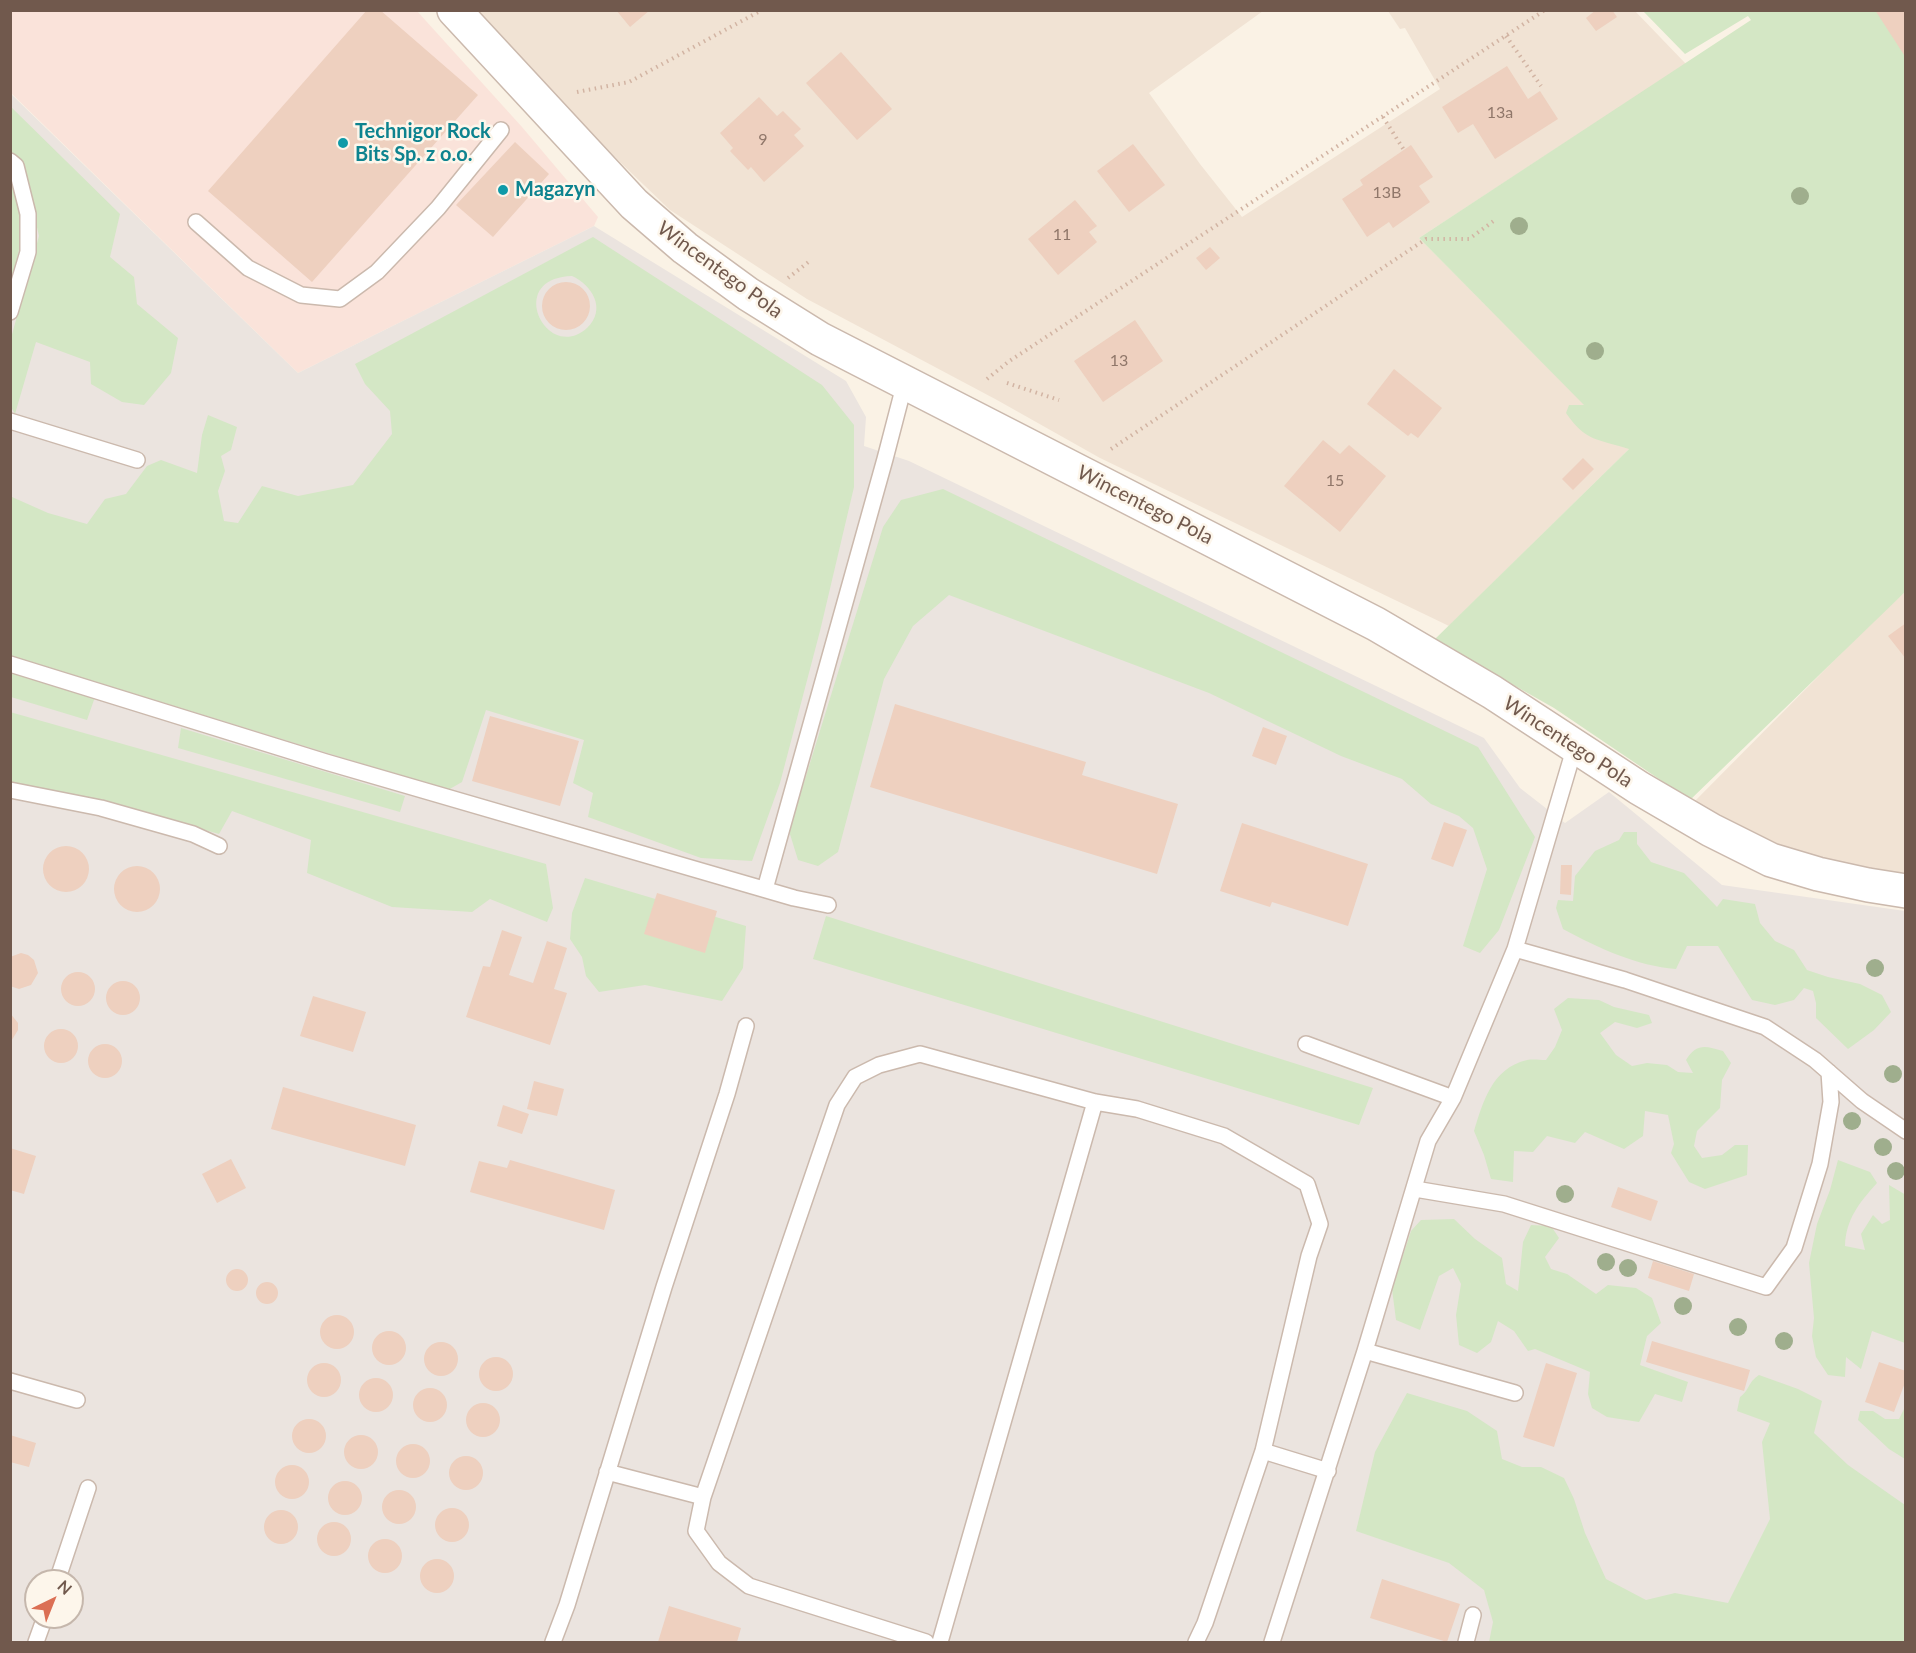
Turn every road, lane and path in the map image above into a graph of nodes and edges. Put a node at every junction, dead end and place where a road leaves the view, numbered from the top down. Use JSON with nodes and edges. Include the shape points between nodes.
{"nodes":[{"id":1,"x":454,"y":10,"type":"edge"},
{"id":2,"x":762,"y":10,"type":"edge"},
{"id":3,"x":1545,"y":10,"type":"edge"},
{"id":4,"x":1506,"y":36,"type":"junction"},
{"id":5,"x":1540,"y":86,"type":"dead end"},
{"id":6,"x":569,"y":94,"type":"dead end"},
{"id":7,"x":1383,"y":117,"type":"junction"},
{"id":8,"x":501,"y":130,"type":"dead end"},
{"id":9,"x":1404,"y":150,"type":"dead end"},
{"id":10,"x":10,"y":160,"type":"edge"},
{"id":11,"x":1495,"y":220,"type":"dead end"},
{"id":12,"x":196,"y":222,"type":"dead end"},
{"id":13,"x":10,"y":312,"type":"edge"},
{"id":14,"x":987,"y":379,"type":"dead end"},
{"id":15,"x":905,"y":382,"type":"junction"},
{"id":16,"x":1007,"y":382,"type":"dead end"},
{"id":17,"x":1059,"y":400,"type":"dead end"},
{"id":18,"x":10,"y":421,"type":"edge"},
{"id":19,"x":137,"y":460,"type":"dead end"},
{"id":20,"x":1085,"y":474,"type":"junction"},
{"id":21,"x":10,"y":664,"type":"edge"},
{"id":22,"x":1575,"y":746,"type":"junction"},
{"id":23,"x":10,"y":790,"type":"edge"},
{"id":24,"x":219,"y":846,"type":"dead end"},
{"id":25,"x":765,"y":889,"type":"junction"},
{"id":26,"x":1905,"y":891,"type":"edge"},
{"id":27,"x":828,"y":905,"type":"dead end"},
{"id":28,"x":1515,"y":950,"type":"junction"},
{"id":29,"x":746,"y":1026,"type":"dead end"},
{"id":30,"x":1306,"y":1044,"type":"dead end"},
{"id":31,"x":1829,"y":1072,"type":"junction"},
{"id":32,"x":1453,"y":1098,"type":"junction"},
{"id":33,"x":1095,"y":1102,"type":"junction"},
{"id":34,"x":1905,"y":1131,"type":"edge"},
{"id":35,"x":1415,"y":1189,"type":"junction"},
{"id":36,"x":1365,"y":1351,"type":"junction"},
{"id":37,"x":10,"y":1381,"type":"edge"},
{"id":38,"x":1515,"y":1393,"type":"dead end"},
{"id":39,"x":77,"y":1400,"type":"dead end"},
{"id":40,"x":1263,"y":1450,"type":"junction"},
{"id":41,"x":1328,"y":1471,"type":"junction"},
{"id":42,"x":607,"y":1472,"type":"junction"},
{"id":43,"x":88,"y":1488,"type":"dead end"},
{"id":44,"x":703,"y":1497,"type":"junction"},
{"id":45,"x":61,"y":1569,"type":"edge"},
{"id":46,"x":1473,"y":1615,"type":"dead end"},
{"id":47,"x":554,"y":1642,"type":"edge"},
{"id":48,"x":926,"y":1642,"type":"edge"},
{"id":49,"x":940,"y":1642,"type":"edge"},
{"id":50,"x":1196,"y":1642,"type":"edge"},
{"id":51,"x":1272,"y":1642,"type":"edge"},
{"id":52,"x":1466,"y":1642,"type":"edge"}],
"edges":[{"from":1,"to":15,"type":"street","name":"Wincentego Pola","via":[[634,204],[685,248],[820,339]]},
{"from":2,"to":6,"type":"path","via":[[629,82]]},
{"from":3,"to":4,"type":"path"},
{"from":4,"to":5,"type":"path"},
{"from":4,"to":7,"type":"path"},
{"from":7,"to":9,"type":"path"},
{"from":7,"to":14,"type":"path"},
{"from":8,"to":12,"type":"lane","via":[[438,208],[377,272],[340,299],[301,294],[248,268]]},
{"from":10,"to":13,"type":"lane","via":[[16,166],[28,214],[28,252]]},
{"from":11,"to":20,"type":"path","via":[[1469,239],[1426,239],[1101,455]]},
{"from":15,"to":20,"type":"street","name":"Wincentego Pola"},
{"from":15,"to":25,"type":"lane"},
{"from":16,"to":17,"type":"path"},
{"from":18,"to":19,"type":"lane"},
{"from":20,"to":22,"type":"street","name":"Wincentego Pola","via":[[1376,624]]},
{"from":21,"to":25,"type":"lane","via":[[326,762]]},
{"from":22,"to":26,"type":"street","name":"Wincentego Pola","via":[[1700,824],[1771,860],[1818,874]]},
{"from":22,"to":28,"type":"lane"},
{"from":23,"to":24,"type":"lane","via":[[100,808],[193,834]]},
{"from":25,"to":27,"type":"lane"},
{"from":28,"to":31,"type":"lane","via":[[1625,980],[1765,1027]]},
{"from":28,"to":32,"type":"lane"},
{"from":29,"to":42,"type":"lane"},
{"from":30,"to":32,"type":"lane"},
{"from":31,"to":34,"type":"lane"},
{"from":31,"to":35,"type":"lane","via":[[1831,1102],[1820,1164],[1794,1248],[1766,1287],[1504,1204]]},
{"from":32,"to":35,"type":"lane","via":[[1428,1141]]},
{"from":33,"to":40,"type":"lane","via":[[1137,1109],[1224,1136],[1307,1184],[1320,1224]]},
{"from":33,"to":44,"type":"lane","via":[[920,1054],[879,1065],[855,1077],[837,1105]]},
{"from":33,"to":49,"type":"lane"},
{"from":35,"to":36,"type":"lane"},
{"from":36,"to":38,"type":"lane"},
{"from":36,"to":41,"type":"lane"},
{"from":37,"to":39,"type":"lane"},
{"from":40,"to":41,"type":"lane"},
{"from":40,"to":50,"type":"lane"},
{"from":41,"to":51,"type":"lane"},
{"from":42,"to":44,"type":"lane"},
{"from":42,"to":47,"type":"lane"},
{"from":43,"to":45,"type":"lane"},
{"from":44,"to":48,"type":"lane","via":[[696,1531],[719,1563],[749,1586]]},
{"from":46,"to":52,"type":"lane"}]}
